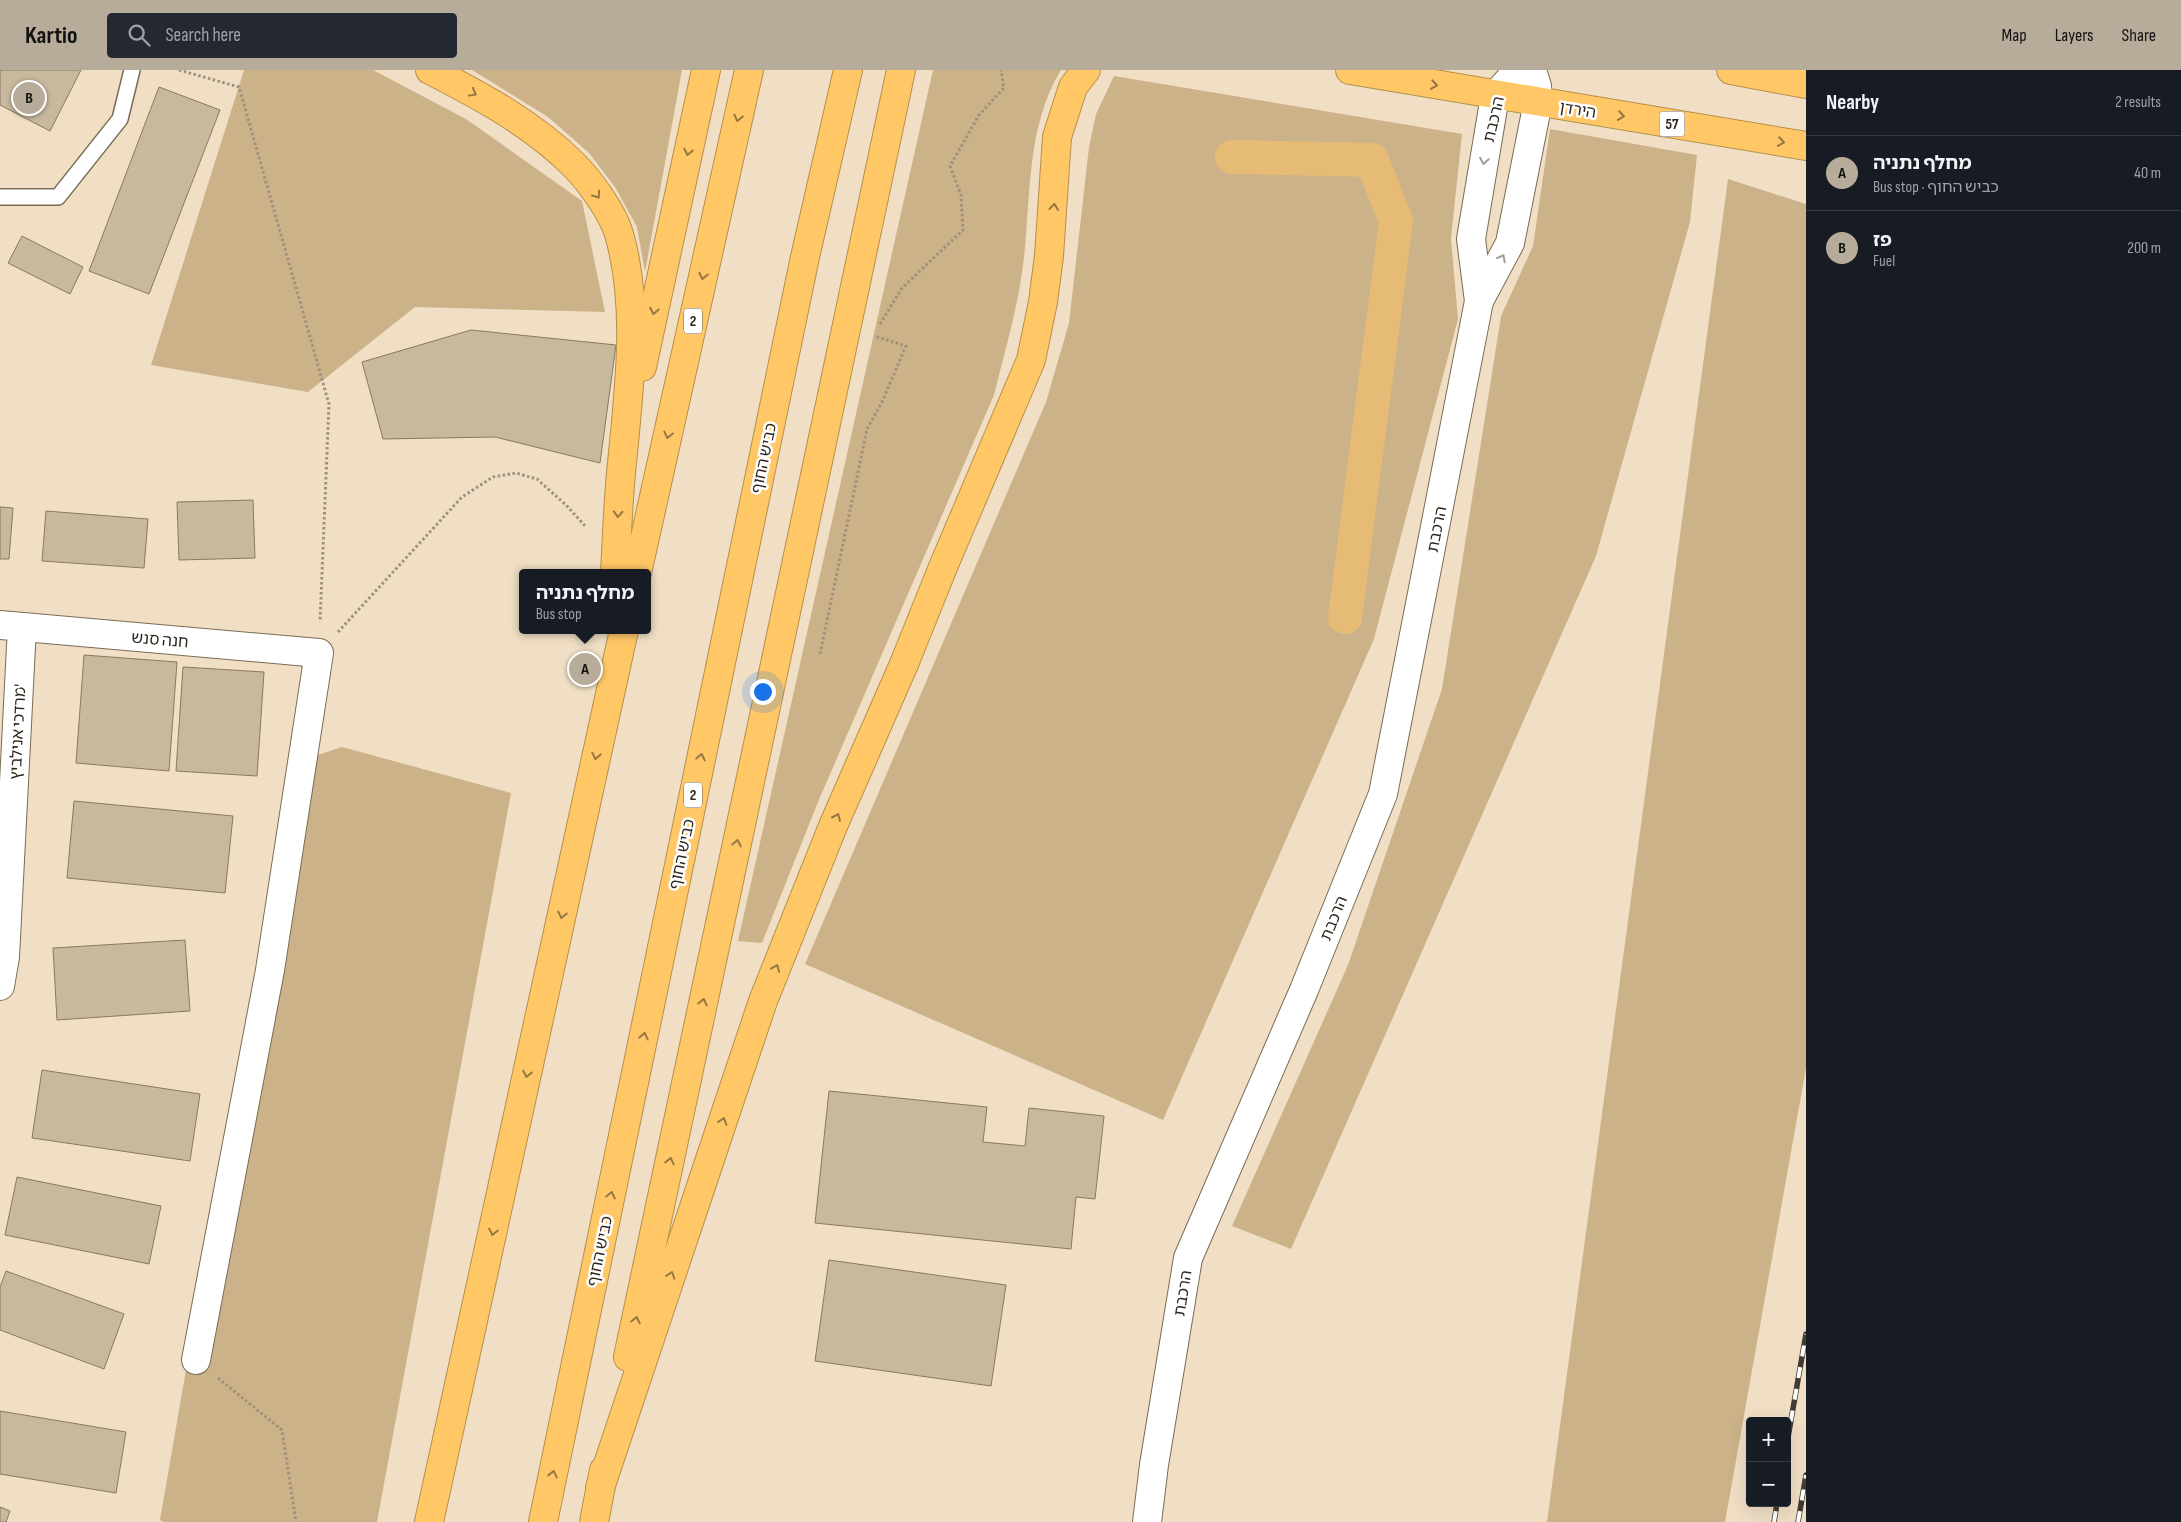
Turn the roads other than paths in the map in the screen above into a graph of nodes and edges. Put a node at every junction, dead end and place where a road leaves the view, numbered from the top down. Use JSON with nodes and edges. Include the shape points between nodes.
{"nodes":[{"id":1,"x":132,"y":70,"type":"edge"},
{"id":2,"x":430,"y":70,"type":"edge"},
{"id":3,"x":706,"y":70,"type":"edge"},
{"id":4,"x":749,"y":70,"type":"edge"},
{"id":5,"x":848,"y":70,"type":"edge"},
{"id":6,"x":901,"y":70,"type":"edge"},
{"id":7,"x":1086,"y":70,"type":"edge"},
{"id":8,"x":1404,"y":70,"type":"edge"},
{"id":9,"x":1528,"y":70,"type":"edge"},
{"id":10,"x":1532,"y":70,"type":"edge"},
{"id":11,"x":1731,"y":70,"type":"edge"},
{"id":12,"x":1359,"y":72,"type":"edge"},
{"id":13,"x":1806,"y":84,"type":"edge"},
{"id":14,"x":1495,"y":96,"type":"junction"},
{"id":15,"x":1538,"y":102,"type":"junction"},
{"id":16,"x":1806,"y":146,"type":"edge"},
{"id":17,"x":0,"y":197,"type":"edge"},
{"id":18,"x":1479,"y":301,"type":"junction"},
{"id":19,"x":621,"y":466,"type":"junction"},
{"id":20,"x":615,"y":569,"type":"edge"},
{"id":21,"x":638,"y":569,"type":"edge"},
{"id":22,"x":11,"y":626,"type":"edge"},
{"id":23,"x":612,"y":634,"type":"edge"},
{"id":24,"x":623,"y":634,"type":"edge"},
{"id":25,"x":607,"y":708,"type":"junction"},
{"id":26,"x":3,"y":957,"type":"edge"},
{"id":27,"x":0,"y":986,"type":"edge"},
{"id":28,"x":196,"y":1360,"type":"road end"},
{"id":29,"x":600,"y":1488,"type":"junction"},
{"id":30,"x":430,"y":1522,"type":"edge"},
{"id":31,"x":543,"y":1522,"type":"edge"},
{"id":32,"x":594,"y":1522,"type":"edge"},
{"id":33,"x":1147,"y":1522,"type":"edge"}],
"edges":[{"from":1,"to":17,"type":"lane","via":[[120,119],[58,197]]},
{"from":2,"to":19,"type":"highway","one_way":true,"via":[[476,94],[536,132],[575,166],[600,197],[619,233],[631,330]]},
{"from":3,"to":19,"type":"highway","one_way":true},
{"from":4,"to":21,"type":"highway","number":"2","one_way":true},
{"from":31,"to":5,"type":"highway","name":"כביש החוף","number":"2","one_way":true,"via":[[804,257]]},
{"from":29,"to":6,"type":"highway","one_way":true},
{"from":29,"to":7,"type":"highway","one_way":true,"via":[[763,1001],[833,826],[1031,360],[1044,302],[1058,137],[1073,87]]},
{"from":8,"to":12,"type":"highway"},
{"from":9,"to":14,"type":"street","name":"הרכבת","via":[[1510,79]]},
{"from":10,"to":15,"type":"street","name":"הרכבת"},
{"from":11,"to":13,"type":"highway"},
{"from":12,"to":14,"type":"highway","name":"הירדן","number":"57","one_way":true},
{"from":14,"to":15,"type":"highway","name":"הירדן","number":"57"},
{"from":14,"to":18,"type":"street","name":"הרכבת","one_way":true,"via":[[1472,239]]},
{"from":15,"to":16,"type":"highway","name":"הירדן","number":"57","one_way":true},
{"from":18,"to":15,"type":"street","name":"הרכבת","one_way":true,"via":[[1510,243]]},
{"from":18,"to":33,"type":"street","name":"הרכבת","via":[[1383,794],[1304,990],[1188,1258]]},
{"from":19,"to":20,"type":"highway","one_way":true},
{"from":22,"to":26,"type":"street","name":"מרדכי אנילביץ'"},
{"from":22,"to":28,"type":"street","name":"חנה סנש","via":[[319,653],[270,970]]},
{"from":23,"to":25,"type":"highway"},
{"from":24,"to":25,"type":"highway"},
{"from":25,"to":30,"type":"highway","one_way":true},
{"from":26,"to":27,"type":"street","name":"מרדכי אנילביץ'"},
{"from":29,"to":32,"type":"highway"}]}
